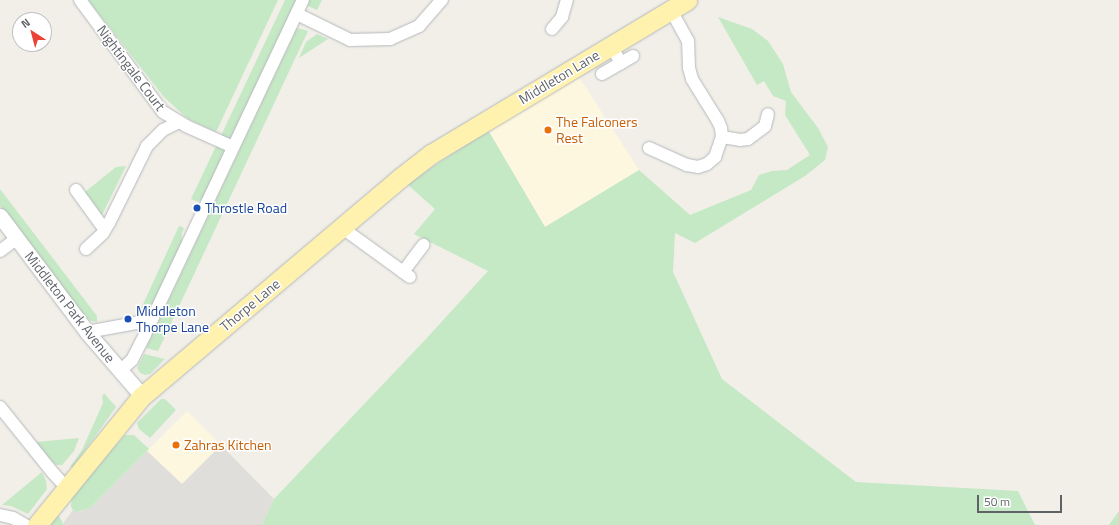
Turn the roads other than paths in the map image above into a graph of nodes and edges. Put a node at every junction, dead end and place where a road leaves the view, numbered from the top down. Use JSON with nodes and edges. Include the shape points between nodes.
{"nodes":[{"id":1,"x":80,"y":0,"type":"edge"},
{"id":2,"x":303,"y":0,"type":"edge"},
{"id":3,"x":442,"y":0,"type":"edge"},
{"id":4,"x":567,"y":0,"type":"edge"},
{"id":5,"x":688,"y":0,"type":"edge"},
{"id":6,"x":671,"y":10,"type":"junction"},
{"id":7,"x":297,"y":14,"type":"junction"},
{"id":8,"x":552,"y":29,"type":"dead end"},
{"id":9,"x":611,"y":46,"type":"junction"},
{"id":10,"x":633,"y":56,"type":"dead end"},
{"id":11,"x":621,"y":63,"type":"junction"},
{"id":12,"x":602,"y":74,"type":"dead end"},
{"id":13,"x":768,"y":114,"type":"dead end"},
{"id":14,"x":179,"y":122,"type":"junction"},
{"id":15,"x":722,"y":137,"type":"junction"},
{"id":16,"x":233,"y":147,"type":"junction"},
{"id":17,"x":649,"y":148,"type":"dead end"},
{"id":18,"x":431,"y":154,"type":"joint"},
{"id":19,"x":76,"y":190,"type":"dead end"},
{"id":20,"x":0,"y":216,"type":"edge"},
{"id":21,"x":341,"y":227,"type":"junction"},
{"id":22,"x":105,"y":230,"type":"junction"},
{"id":23,"x":17,"y":238,"type":"junction"},
{"id":24,"x":423,"y":245,"type":"dead end"},
{"id":25,"x":86,"y":249,"type":"dead end"},
{"id":26,"x":0,"y":251,"type":"edge"},
{"id":27,"x":153,"y":317,"type":"junction"},
{"id":28,"x":87,"y":332,"type":"junction"},
{"id":29,"x":120,"y":372,"type":"junction"},
{"id":30,"x":142,"y":396,"type":"junction"},
{"id":31,"x":0,"y":407,"type":"edge"},
{"id":32,"x":66,"y":487,"type":"junction"},
{"id":33,"x":0,"y":515,"type":"edge"},
{"id":34,"x":24,"y":525,"type":"edge"},
{"id":35,"x":37,"y":525,"type":"edge"}],
"edges":[{"from":1,"to":14,"type":"street","name":"Nightingale Court","via":[[163,112]]},
{"from":2,"to":7,"type":"street"},
{"from":3,"to":7,"type":"street","via":[[419,26],[390,39],[350,40]]},
{"from":4,"to":8,"type":"street","via":[[562,18]]},
{"from":5,"to":6,"type":"main road","name":"Middleton Lane"},
{"from":6,"to":9,"type":"main road","name":"Middleton Lane"},
{"from":6,"to":15,"type":"street","via":[[688,41],[692,79],[718,120],[722,128]]},
{"from":7,"to":16,"type":"street"},
{"from":9,"to":11,"type":"street"},
{"from":9,"to":18,"type":"main road","name":"Middleton Lane"},
{"from":10,"to":11,"type":"street"},
{"from":11,"to":12,"type":"street"},
{"from":13,"to":15,"type":"street","via":[[765,126],[748,139]]},
{"from":14,"to":16,"type":"street","name":"Nightingale Court"},
{"from":14,"to":22,"type":"street","via":[[163,130],[147,146]]},
{"from":15,"to":17,"type":"street","via":[[715,157],[698,167]]},
{"from":16,"to":27,"type":"street"},
{"from":18,"to":21,"type":"main road","name":"Thorpe Lane"},
{"from":19,"to":22,"type":"street"},
{"from":20,"to":23,"type":"street","name":"Middleton Park Avenue"},
{"from":21,"to":24,"type":"street","via":[[407,274]]},
{"from":21,"to":30,"type":"main road","name":"Thorpe Lane"},
{"from":22,"to":25,"type":"street"},
{"from":23,"to":26,"type":"street"},
{"from":23,"to":28,"type":"street","name":"Middleton Park Avenue"},
{"from":27,"to":28,"type":"street","via":[[136,323]]},
{"from":27,"to":29,"type":"street","via":[[132,360]]},
{"from":28,"to":29,"type":"street","name":"Middleton Park Avenue"},
{"from":29,"to":30,"type":"street","name":"Middleton Park Avenue"},
{"from":30,"to":32,"type":"main road","name":"Thorpe Lane"},
{"from":31,"to":32,"type":"street"},
{"from":32,"to":35,"type":"main road","name":"Thorpe Lane"},
{"from":33,"to":34,"type":"street","via":[[13,518]]}]}
